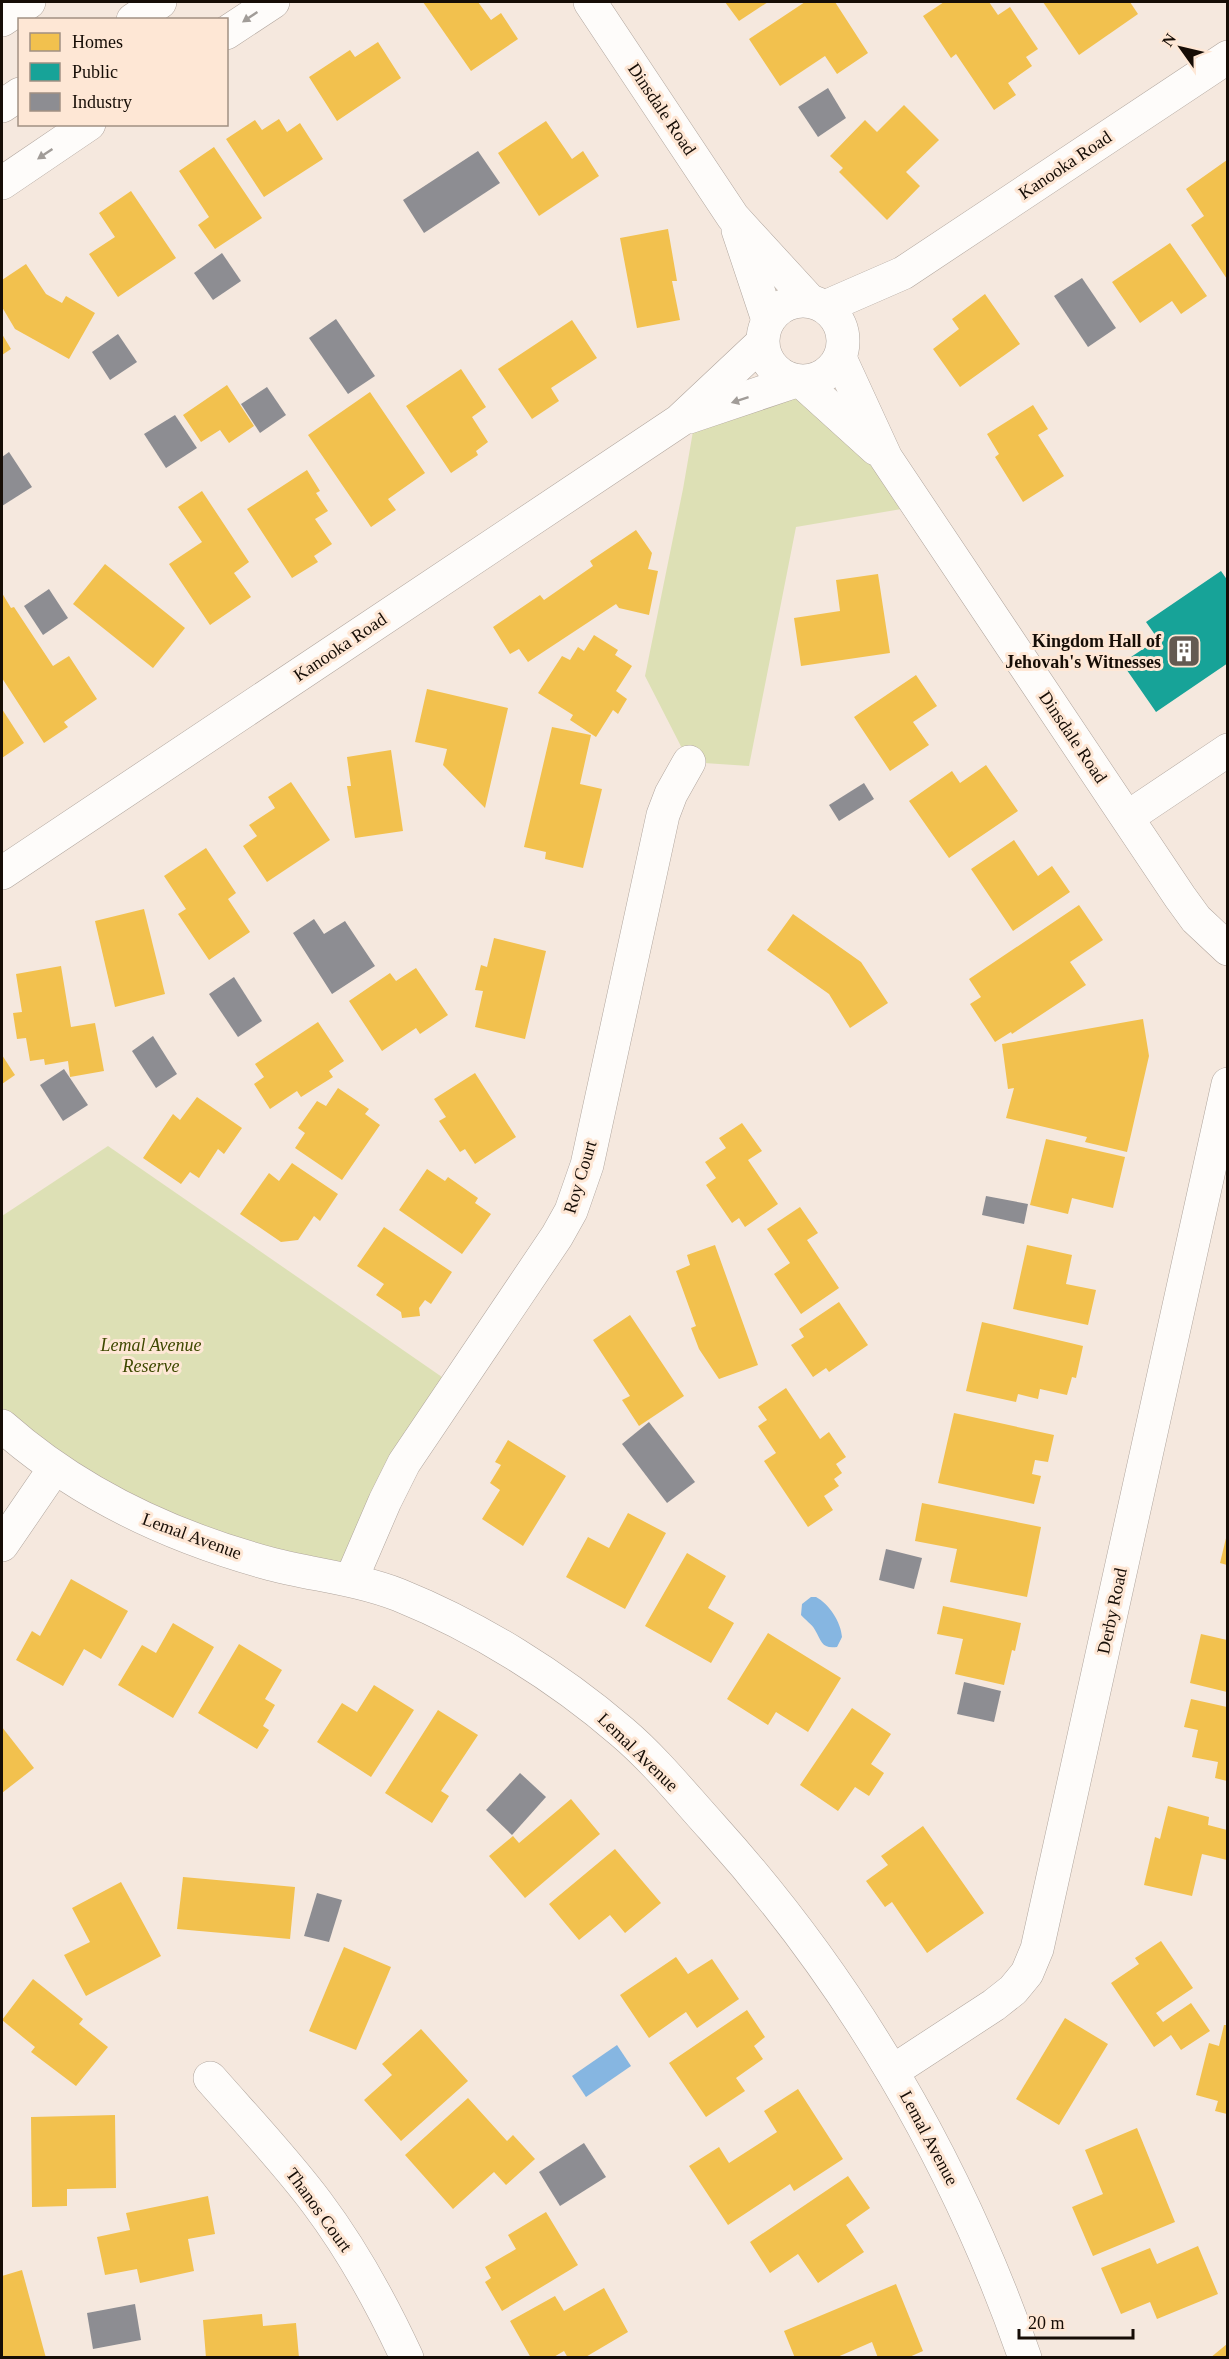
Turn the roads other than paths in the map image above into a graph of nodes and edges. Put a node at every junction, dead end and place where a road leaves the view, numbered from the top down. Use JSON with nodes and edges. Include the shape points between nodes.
{"nodes":[{"id":1,"x":29,"y":2,"type":"edge"},
{"id":2,"x":160,"y":2,"type":"edge"},
{"id":3,"x":273,"y":2,"type":"edge"},
{"id":4,"x":590,"y":2,"type":"edge"},
{"id":5,"x":136,"y":18,"type":"edge"},
{"id":6,"x":2,"y":20,"type":"edge"},
{"id":7,"x":228,"y":32,"type":"edge"},
{"id":8,"x":1227,"y":57,"type":"edge"},
{"id":9,"x":18,"y":95,"type":"edge"},
{"id":10,"x":2,"y":106,"type":"edge"},
{"id":11,"x":86,"y":126,"type":"edge"},
{"id":12,"x":2,"y":183,"type":"edge"},
{"id":13,"x":733,"y":217,"type":"junction"},
{"id":14,"x":829,"y":324,"type":"junction"},
{"id":15,"x":765,"y":332,"type":"junction"},
{"id":16,"x":799,"y":381,"type":"junction"},
{"id":17,"x":679,"y":420,"type":"junction"},
{"id":18,"x":886,"y":458,"type":"junction"},
{"id":19,"x":1227,"y":750,"type":"edge"},
{"id":20,"x":689,"y":762,"type":"dead end"},
{"id":21,"x":1128,"y":818,"type":"junction"},
{"id":22,"x":2,"y":873,"type":"edge"},
{"id":23,"x":1227,"y":949,"type":"edge"},
{"id":24,"x":1227,"y":1084,"type":"edge"},
{"id":25,"x":2,"y":1426,"type":"edge"},
{"id":26,"x":54,"y":1469,"type":"junction"},
{"id":27,"x":2,"y":1545,"type":"edge"},
{"id":28,"x":351,"y":1580,"type":"junction"},
{"id":29,"x":893,"y":2071,"type":"junction"},
{"id":30,"x":210,"y":2078,"type":"dead end"},
{"id":31,"x":407,"y":2358,"type":"edge"},
{"id":32,"x":1025,"y":2358,"type":"edge"}],
"edges":[{"from":1,"to":6,"type":"street"},
{"from":2,"to":5,"type":"street"},
{"from":3,"to":7,"type":"street","one_way":true},
{"from":4,"to":13,"type":"street","name":"Dinsdale Road"},
{"from":8,"to":14,"type":"street","name":"Kanooka Road"},
{"from":9,"to":10,"type":"street"},
{"from":11,"to":12,"type":"street","one_way":true},
{"from":13,"to":14,"type":"street","name":"Dinsdale Road"},
{"from":13,"to":15,"type":"street","name":"Dinsdale Road"},
{"from":14,"to":15,"type":"street","via":[[798,300],[776,310]]},
{"from":14,"to":16,"type":"street","via":[[834,368],[824,375]]},
{"from":14,"to":18,"type":"street","name":"Dinsdale Road"},
{"from":15,"to":16,"type":"street","via":[[770,364],[786,378]]},
{"from":15,"to":17,"type":"street","name":"Kanooka Road"},
{"from":16,"to":17,"type":"street","name":"Kanooka Road","one_way":true},
{"from":16,"to":18,"type":"street","name":"Dinsdale Road"},
{"from":17,"to":22,"type":"street","name":"Kanooka Road"},
{"from":18,"to":21,"type":"street","name":"Dinsdale Road"},
{"from":19,"to":21,"type":"street"},
{"from":20,"to":28,"type":"street","name":"Roy Court","via":[[663,815],[586,1165],[571,1211],[404,1463]]},
{"from":21,"to":23,"type":"street","name":"Dinsdale Road","via":[[1196,919]]},
{"from":24,"to":29,"type":"street","name":"Derby Road","via":[[1037,1949],[1027,1973],[1013,1990]]},
{"from":25,"to":26,"type":"street","name":"Lemal Avenue"},
{"from":26,"to":27,"type":"street"},
{"from":26,"to":28,"type":"street","name":"Lemal Avenue","via":[[165,1529],[276,1565]]},
{"from":28,"to":29,"type":"street","name":"Lemal Avenue","via":[[398,1595],[496,1644],[624,1733],[763,1886],[844,1996]]},
{"from":29,"to":32,"type":"street","name":"Lemal Avenue","via":[[952,2182],[1010,2313]]},
{"from":30,"to":31,"type":"street","name":"Thanos Court","via":[[318,2204],[362,2271]]}]}
